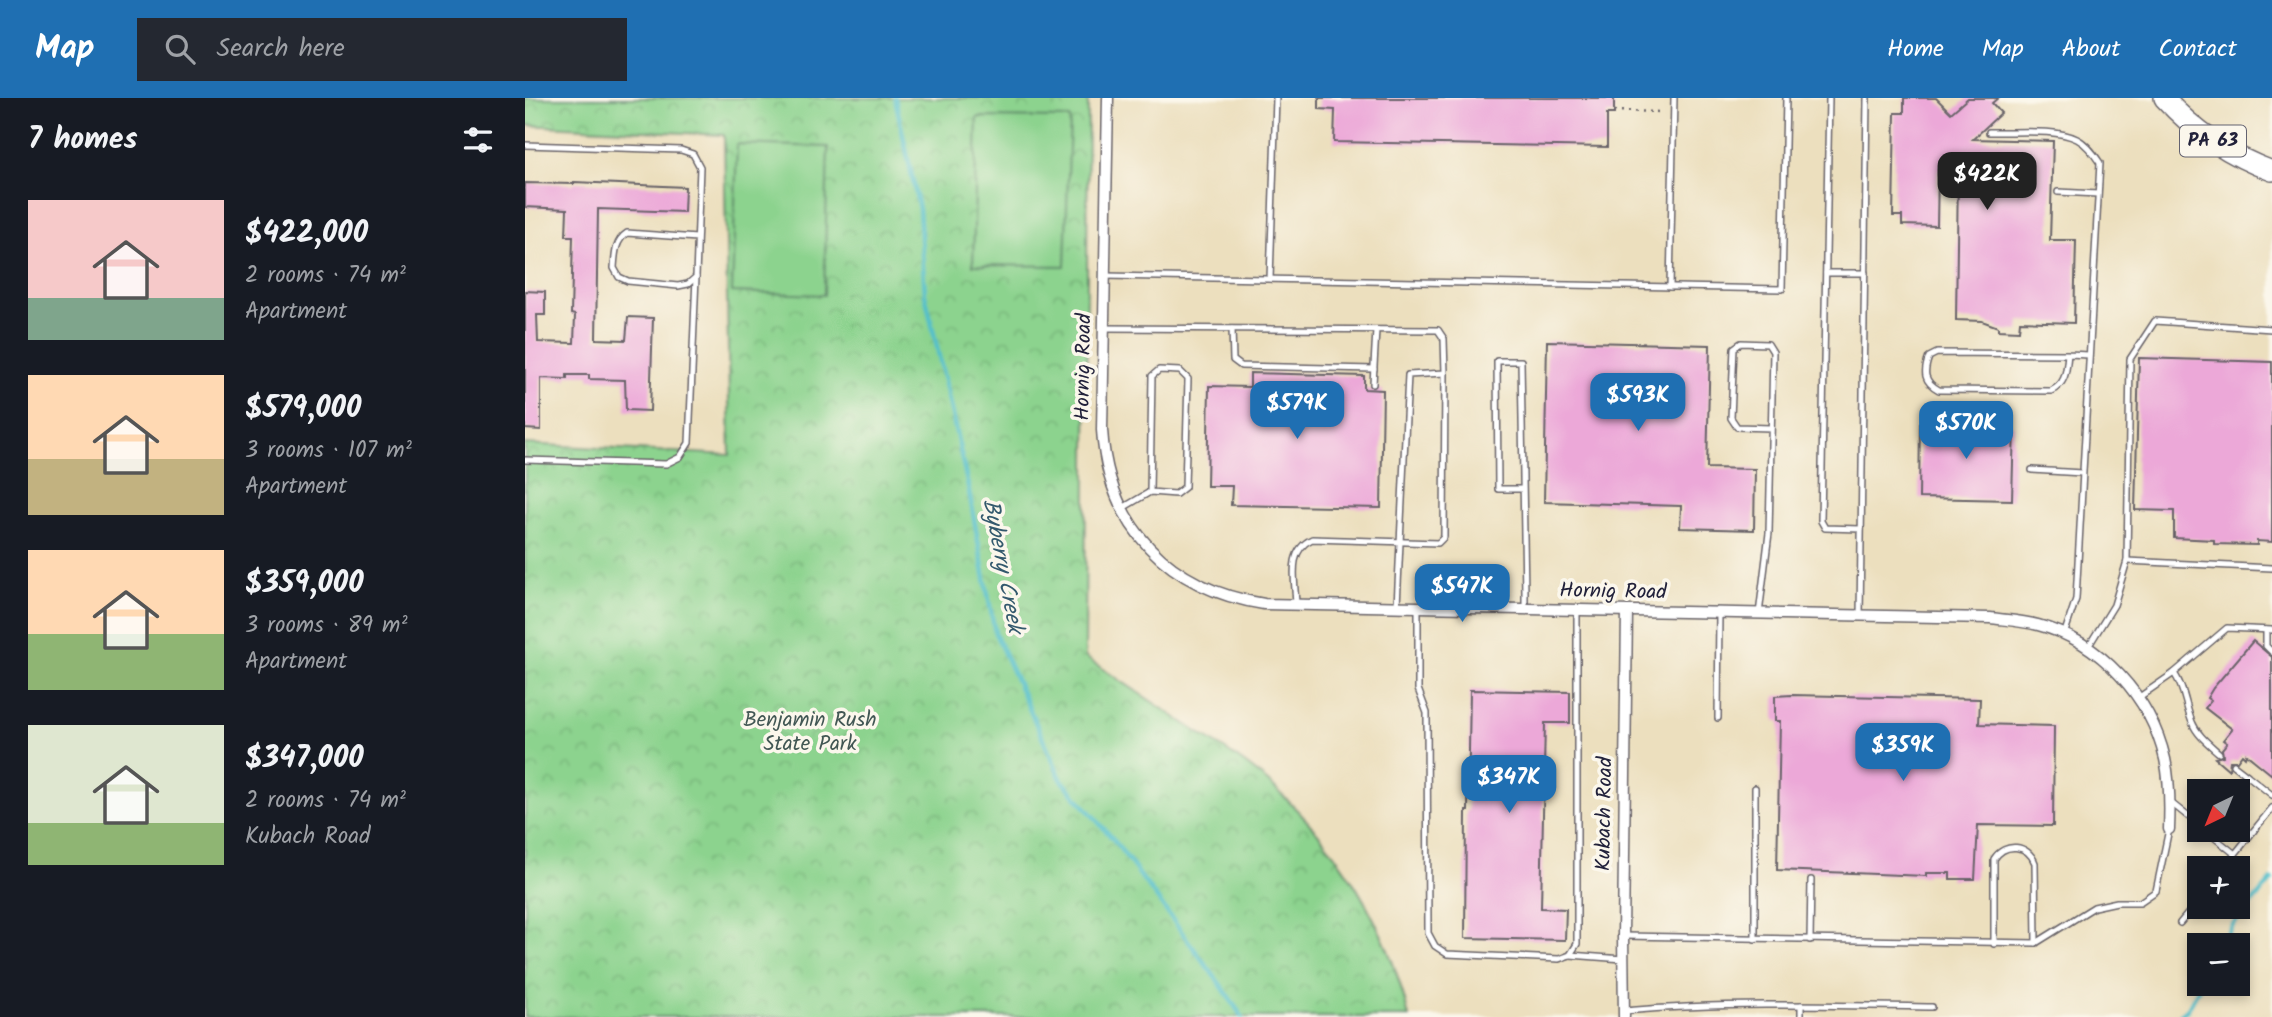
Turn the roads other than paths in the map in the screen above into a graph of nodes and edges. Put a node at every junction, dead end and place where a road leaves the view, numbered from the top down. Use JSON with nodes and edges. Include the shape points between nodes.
{"nodes":[{"id":1,"x":1108,"y":98,"type":"edge"},
{"id":2,"x":1276,"y":98,"type":"edge"},
{"id":3,"x":1674,"y":98,"type":"edge"},
{"id":4,"x":1786,"y":98,"type":"edge"},
{"id":5,"x":1829,"y":98,"type":"edge"},
{"id":6,"x":1867,"y":98,"type":"edge"},
{"id":7,"x":2164,"y":98,"type":"edge"},
{"id":8,"x":1989,"y":132,"type":"dead end"},
{"id":9,"x":525,"y":145,"type":"edge"},
{"id":10,"x":2272,"y":171,"type":"edge"},
{"id":11,"x":2058,"y":192,"type":"dead end"},
{"id":12,"x":2098,"y":194,"type":"junction"},
{"id":13,"x":697,"y":238,"type":"junction"},
{"id":14,"x":1826,"y":273,"type":"junction"},
{"id":15,"x":1865,"y":273,"type":"junction"},
{"id":16,"x":1105,"y":276,"type":"junction"},
{"id":17,"x":696,"y":277,"type":"junction"},
{"id":18,"x":1270,"y":279,"type":"junction"},
{"id":19,"x":1670,"y":286,"type":"junction"},
{"id":20,"x":1104,"y":328,"type":"junction"},
{"id":21,"x":1232,"y":329,"type":"junction"},
{"id":22,"x":2272,"y":329,"type":"edge"},
{"id":23,"x":1376,"y":330,"type":"junction"},
{"id":24,"x":2068,"y":354,"type":"junction"},
{"id":25,"x":2089,"y":355,"type":"junction"},
{"id":26,"x":1374,"y":369,"type":"junction"},
{"id":27,"x":1445,"y":373,"type":"junction"},
{"id":28,"x":1373,"y":384,"type":"dead end"},
{"id":29,"x":1771,"y":428,"type":"junction"},
{"id":30,"x":525,"y":460,"type":"edge"},
{"id":31,"x":2032,"y":470,"type":"dead end"},
{"id":32,"x":2082,"y":473,"type":"junction"},
{"id":33,"x":1523,"y":489,"type":"junction"},
{"id":34,"x":1150,"y":492,"type":"junction"},
{"id":35,"x":1121,"y":509,"type":"junction"},
{"id":36,"x":1861,"y":529,"type":"junction"},
{"id":37,"x":1400,"y":541,"type":"junction"},
{"id":38,"x":2127,"y":561,"type":"junction"},
{"id":39,"x":2272,"y":568,"type":"edge"},
{"id":40,"x":1296,"y":605,"type":"junction"},
{"id":41,"x":1397,"y":607,"type":"junction"},
{"id":42,"x":1418,"y":607,"type":"junction"},
{"id":43,"x":1525,"y":610,"type":"junction"},
{"id":44,"x":1577,"y":611,"type":"junction"},
{"id":45,"x":1627,"y":611,"type":"junction"},
{"id":46,"x":1719,"y":613,"type":"junction"},
{"id":47,"x":1759,"y":614,"type":"junction"},
{"id":48,"x":1860,"y":616,"type":"junction"},
{"id":49,"x":2269,"y":630,"type":"edge"},
{"id":50,"x":2064,"y":635,"type":"junction"},
{"id":51,"x":2088,"y":647,"type":"junction"},
{"id":52,"x":2272,"y":652,"type":"edge"},
{"id":53,"x":2174,"y":673,"type":"junction"},
{"id":54,"x":2138,"y":698,"type":"junction"},
{"id":55,"x":1718,"y":718,"type":"dead end"},
{"id":56,"x":2219,"y":753,"type":"dead end"},
{"id":57,"x":2234,"y":765,"type":"dead end"},
{"id":58,"x":2247,"y":775,"type":"junction"},
{"id":59,"x":2244,"y":779,"type":"edge"},
{"id":60,"x":1755,"y":788,"type":"dead end"},
{"id":61,"x":2272,"y":795,"type":"edge"},
{"id":62,"x":2170,"y":802,"type":"junction"},
{"id":63,"x":2272,"y":808,"type":"edge"},
{"id":64,"x":2187,"y":816,"type":"edge"},
{"id":65,"x":2169,"y":829,"type":"joint"},
{"id":66,"x":2220,"y":842,"type":"edge"},
{"id":67,"x":2235,"y":854,"type":"joint"},
{"id":68,"x":1811,"y":880,"type":"dead end"},
{"id":69,"x":2187,"y":915,"type":"edge"},
{"id":70,"x":2180,"y":923,"type":"dead end"},
{"id":71,"x":1623,"y":936,"type":"junction"},
{"id":72,"x":1755,"y":939,"type":"junction"},
{"id":73,"x":1810,"y":940,"type":"junction"},
{"id":74,"x":2036,"y":943,"type":"junction"},
{"id":75,"x":1994,"y":944,"type":"junction"},
{"id":76,"x":1570,"y":955,"type":"junction"},
{"id":77,"x":1623,"y":959,"type":"junction"},
{"id":78,"x":1801,"y":1004,"type":"junction"},
{"id":79,"x":1665,"y":1007,"type":"junction"},
{"id":80,"x":1932,"y":1007,"type":"dead end"},
{"id":81,"x":1624,"y":1014,"type":"edge"},
{"id":82,"x":1665,"y":1017,"type":"edge"},
{"id":83,"x":1801,"y":1017,"type":"edge"}],
"edges":[{"from":1,"to":16,"type":"street","name":"Hornig Road"},
{"from":2,"to":18,"type":"lane"},
{"from":3,"to":19,"type":"lane"},
{"from":4,"to":19,"type":"lane","via":[[1782,289]]},
{"from":5,"to":14,"type":"lane"},
{"from":6,"to":15,"type":"lane"},
{"from":7,"to":10,"type":"highway","number":"PA 63","via":[[2218,144]]},
{"from":8,"to":12,"type":"lane","via":[[2057,133],[2077,139],[2100,163]]},
{"from":9,"to":13,"type":"lane","via":[[693,154],[700,167]]},
{"from":11,"to":12,"type":"lane"},
{"from":12,"to":25,"type":"lane"},
{"from":13,"to":17,"type":"lane"},
{"from":13,"to":17,"type":"lane","via":[[627,233],[617,245],[614,268],[628,281],[678,286]]},
{"from":14,"to":15,"type":"lane"},
{"from":14,"to":36,"type":"lane","via":[[1821,521],[1825,528]]},
{"from":15,"to":36,"type":"lane"},
{"from":16,"to":18,"type":"lane"},
{"from":16,"to":20,"type":"street","name":"Hornig Road"},
{"from":17,"to":30,"type":"lane","via":[[689,443],[680,457],[666,464]]},
{"from":18,"to":19,"type":"lane"},
{"from":20,"to":21,"type":"lane"},
{"from":20,"to":35,"type":"street","name":"Hornig Road","via":[[1103,445],[1109,480]]},
{"from":21,"to":23,"type":"lane"},
{"from":21,"to":26,"type":"lane","via":[[1233,360],[1241,366]]},
{"from":22,"to":38,"type":"lane","via":[[2155,321],[2130,359]]},
{"from":23,"to":26,"type":"lane"},
{"from":23,"to":27,"type":"lane","via":[[1437,330],[1444,339]]},
{"from":24,"to":24,"type":"lane","via":[[1937,353],[1929,357],[1926,378],[1940,390],[2051,391],[2066,377]]},
{"from":24,"to":25,"type":"lane"},
{"from":25,"to":32,"type":"lane"},
{"from":26,"to":28,"type":"lane"},
{"from":27,"to":37,"type":"lane","via":[[1408,375]]},
{"from":27,"to":37,"type":"lane","via":[[1444,537],[1438,543]]},
{"from":29,"to":29,"type":"lane","via":[[1773,352],[1768,344],[1741,343],[1734,348],[1731,418],[1737,427]]},
{"from":29,"to":47,"type":"lane","via":[[1769,533]]},
{"from":31,"to":32,"type":"lane"},
{"from":32,"to":50,"type":"lane","via":[[2076,599]]},
{"from":33,"to":33,"type":"lane","via":[[1521,361],[1497,361],[1497,489]]},
{"from":33,"to":43,"type":"lane"},
{"from":34,"to":34,"type":"lane","via":[[1152,376],[1159,370],[1180,371],[1188,379],[1185,487],[1176,494]]},
{"from":34,"to":35,"type":"lane"},
{"from":35,"to":40,"type":"street","name":"Hornig Road","via":[[1147,546],[1191,581],[1244,601]]},
{"from":36,"to":48,"type":"lane"},
{"from":37,"to":40,"type":"lane","via":[[1312,539],[1302,544],[1295,553]]},
{"from":37,"to":41,"type":"lane"},
{"from":38,"to":39,"type":"lane"},
{"from":38,"to":51,"type":"lane","via":[[2114,605]]},
{"from":40,"to":41,"type":"street","name":"Hornig Road"},
{"from":41,"to":42,"type":"street","name":"Hornig Road"},
{"from":42,"to":43,"type":"street","name":"Hornig Road"},
{"from":42,"to":76,"type":"lane","via":[[1418,689],[1427,713],[1428,933],[1435,946],[1447,954],[1559,959]]},
{"from":43,"to":44,"type":"street","name":"Hornig Road"},
{"from":44,"to":45,"type":"street","name":"Hornig Road"},
{"from":44,"to":76,"type":"lane","via":[[1577,944]]},
{"from":45,"to":46,"type":"street","name":"Hornig Road"},
{"from":45,"to":71,"type":"street","name":"Kubach Road"},
{"from":46,"to":47,"type":"street","name":"Hornig Road"},
{"from":46,"to":55,"type":"lane"},
{"from":47,"to":48,"type":"street","name":"Hornig Road"},
{"from":48,"to":50,"type":"street","name":"Hornig Road","via":[[1990,618],[2040,625]]},
{"from":49,"to":52,"type":"lane","via":[[2266,646]]},
{"from":49,"to":53,"type":"lane","via":[[2227,628]]},
{"from":50,"to":51,"type":"street","name":"Hornig Road"},
{"from":51,"to":54,"type":"street","name":"Hornig Road"},
{"from":53,"to":54,"type":"lane"},
{"from":53,"to":56,"type":"lane","via":[[2193,724]]},
{"from":54,"to":62,"type":"street","name":"Hornig Road","via":[[2158,736]]},
{"from":57,"to":58,"type":"lane"},
{"from":58,"to":59,"type":"lane"},
{"from":58,"to":61,"type":"lane"},
{"from":60,"to":72,"type":"lane"},
{"from":62,"to":64,"type":"lane"},
{"from":62,"to":65,"type":"street","name":"Hornig Road"},
{"from":63,"to":67,"type":"lane"},
{"from":65,"to":74,"type":"lane","via":[[2156,891],[2140,902],[2094,906]]},
{"from":66,"to":67,"type":"lane"},
{"from":68,"to":73,"type":"lane"},
{"from":69,"to":70,"type":"lane"},
{"from":71,"to":72,"type":"lane"},
{"from":71,"to":77,"type":"street","name":"Kubach Road"},
{"from":72,"to":73,"type":"lane"},
{"from":73,"to":75,"type":"lane"},
{"from":74,"to":75,"type":"lane"},
{"from":74,"to":75,"type":"lane","via":[[2035,863],[2032,854],[2022,848],[2006,848],[1994,859]]},
{"from":76,"to":77,"type":"lane"},
{"from":77,"to":81,"type":"street","name":"Kubach Road"},
{"from":78,"to":79,"type":"lane"},
{"from":78,"to":80,"type":"lane"},
{"from":78,"to":83,"type":"lane"},
{"from":79,"to":81,"type":"lane"},
{"from":79,"to":82,"type":"lane"}]}
